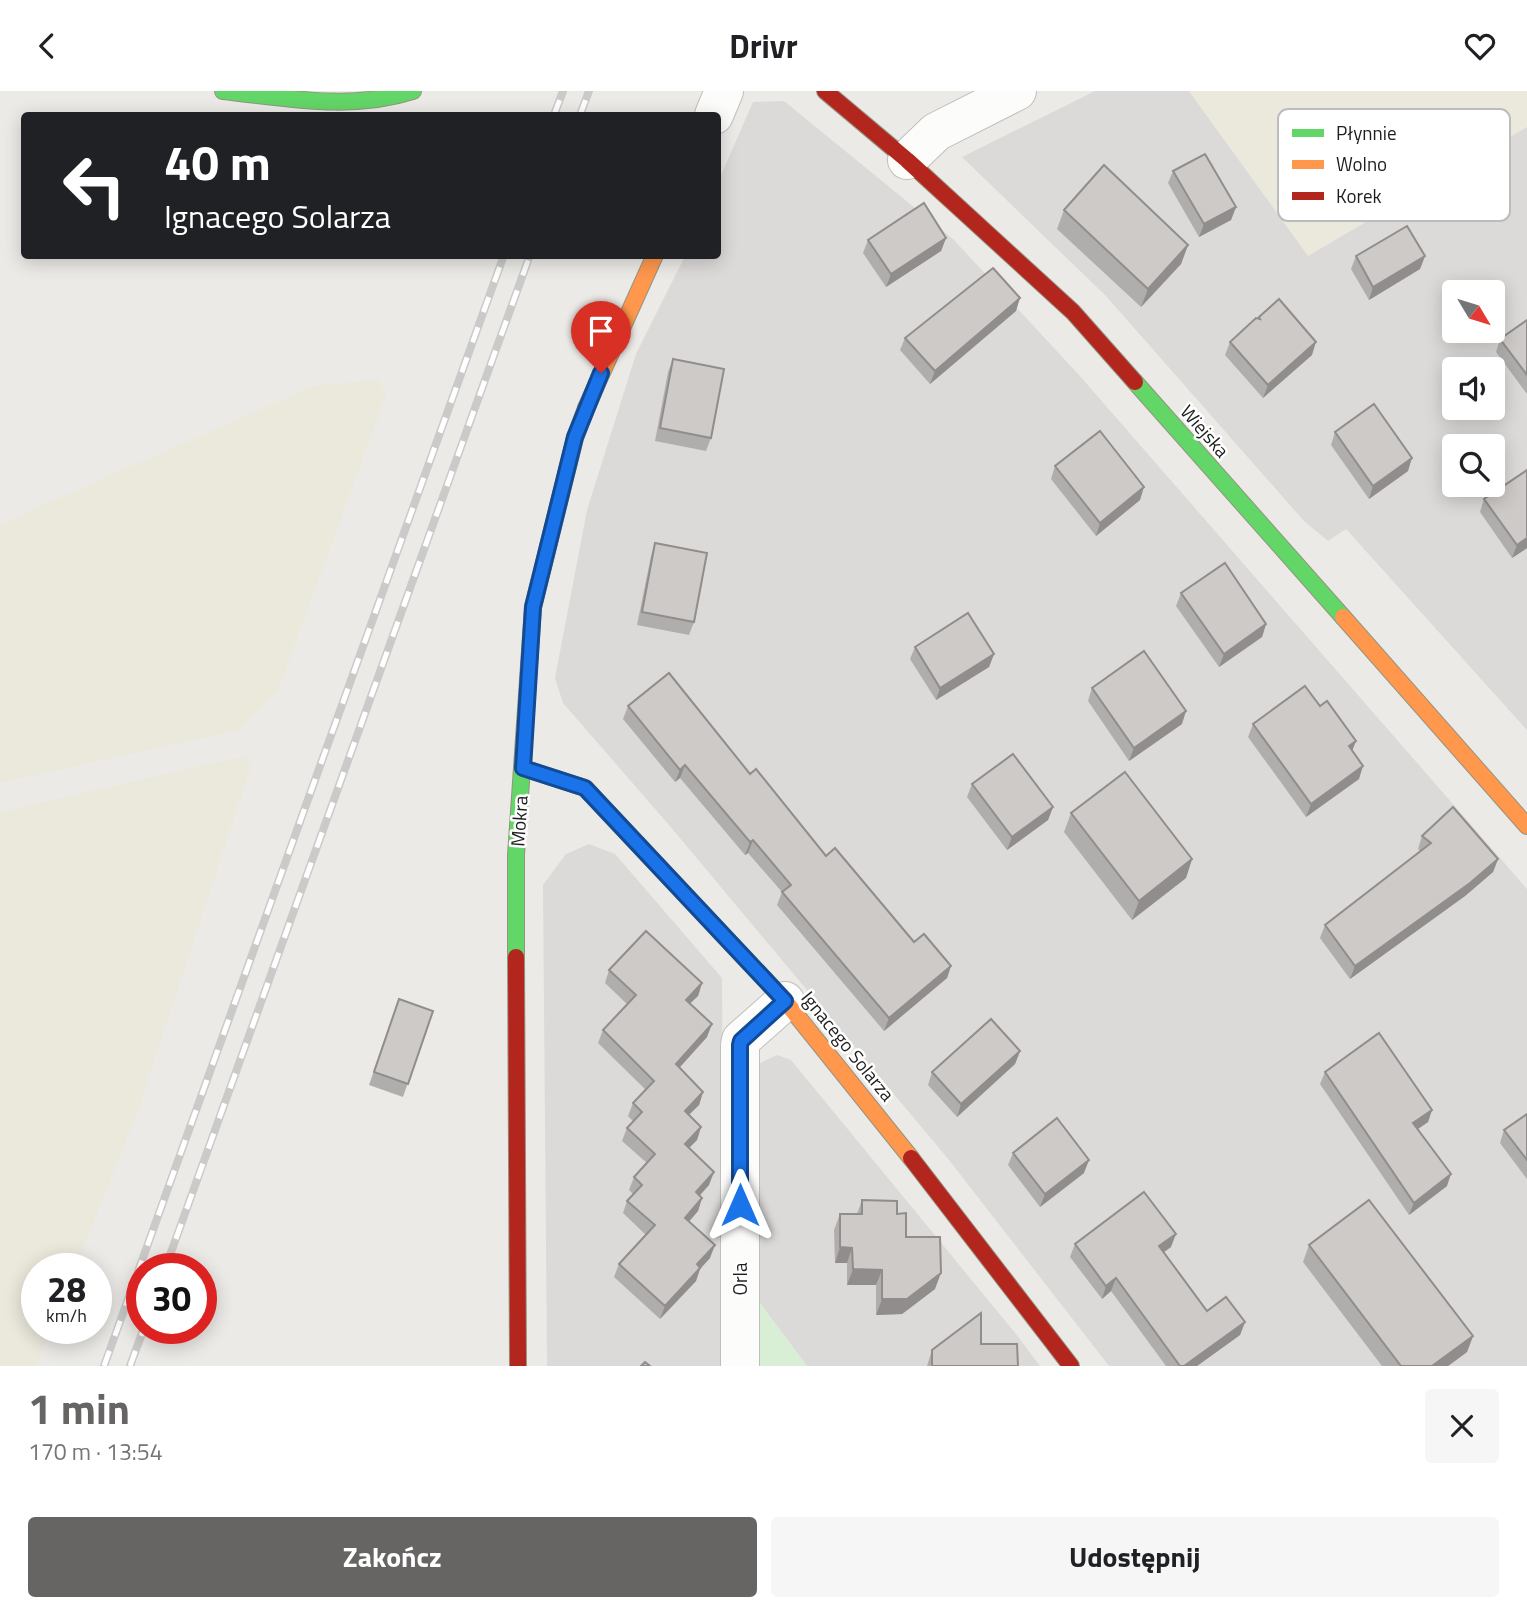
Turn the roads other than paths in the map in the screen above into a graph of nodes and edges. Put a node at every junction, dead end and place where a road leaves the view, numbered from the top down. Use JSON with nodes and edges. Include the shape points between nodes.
{"nodes":[{"id":1,"x":223,"y":91,"type":"edge"},
{"id":2,"x":413,"y":91,"type":"edge"},
{"id":3,"x":724,"y":91,"type":"edge"},
{"id":4,"x":825,"y":91,"type":"edge"},
{"id":5,"x":1017,"y":91,"type":"edge"},
{"id":6,"x":715,"y":112,"type":"edge"},
{"id":7,"x":907,"y":160,"type":"junction"},
{"id":8,"x":653,"y":259,"type":"edge"},
{"id":9,"x":523,"y":768,"type":"junction"},
{"id":10,"x":1527,"y":826,"type":"edge"},
{"id":11,"x":785,"y":1001,"type":"junction"},
{"id":12,"x":519,"y":1366,"type":"edge"},
{"id":13,"x":740,"y":1366,"type":"edge"},
{"id":14,"x":1071,"y":1366,"type":"edge"}],
"edges":[{"from":1,"to":2,"type":"street","via":[[361,103]]},
{"from":3,"to":6,"type":"street"},
{"from":4,"to":7,"type":"street","name":"Wiejska"},
{"from":5,"to":7,"type":"street","via":[[936,132]]},
{"from":7,"to":10,"type":"street","name":"Wiejska","via":[[1073,312]]},
{"from":8,"to":9,"type":"street","name":"Mokra","via":[[590,397],[564,479],[533,607]]},
{"from":9,"to":11,"type":"street","name":"Ignacego Solarza","via":[[585,788]]},
{"from":9,"to":12,"type":"street","name":"Mokra","via":[[516,855]]},
{"from":11,"to":13,"type":"street","name":"Orla","via":[[740,1045]]},
{"from":11,"to":14,"type":"street","name":"Ignacego Solarza"}]}
